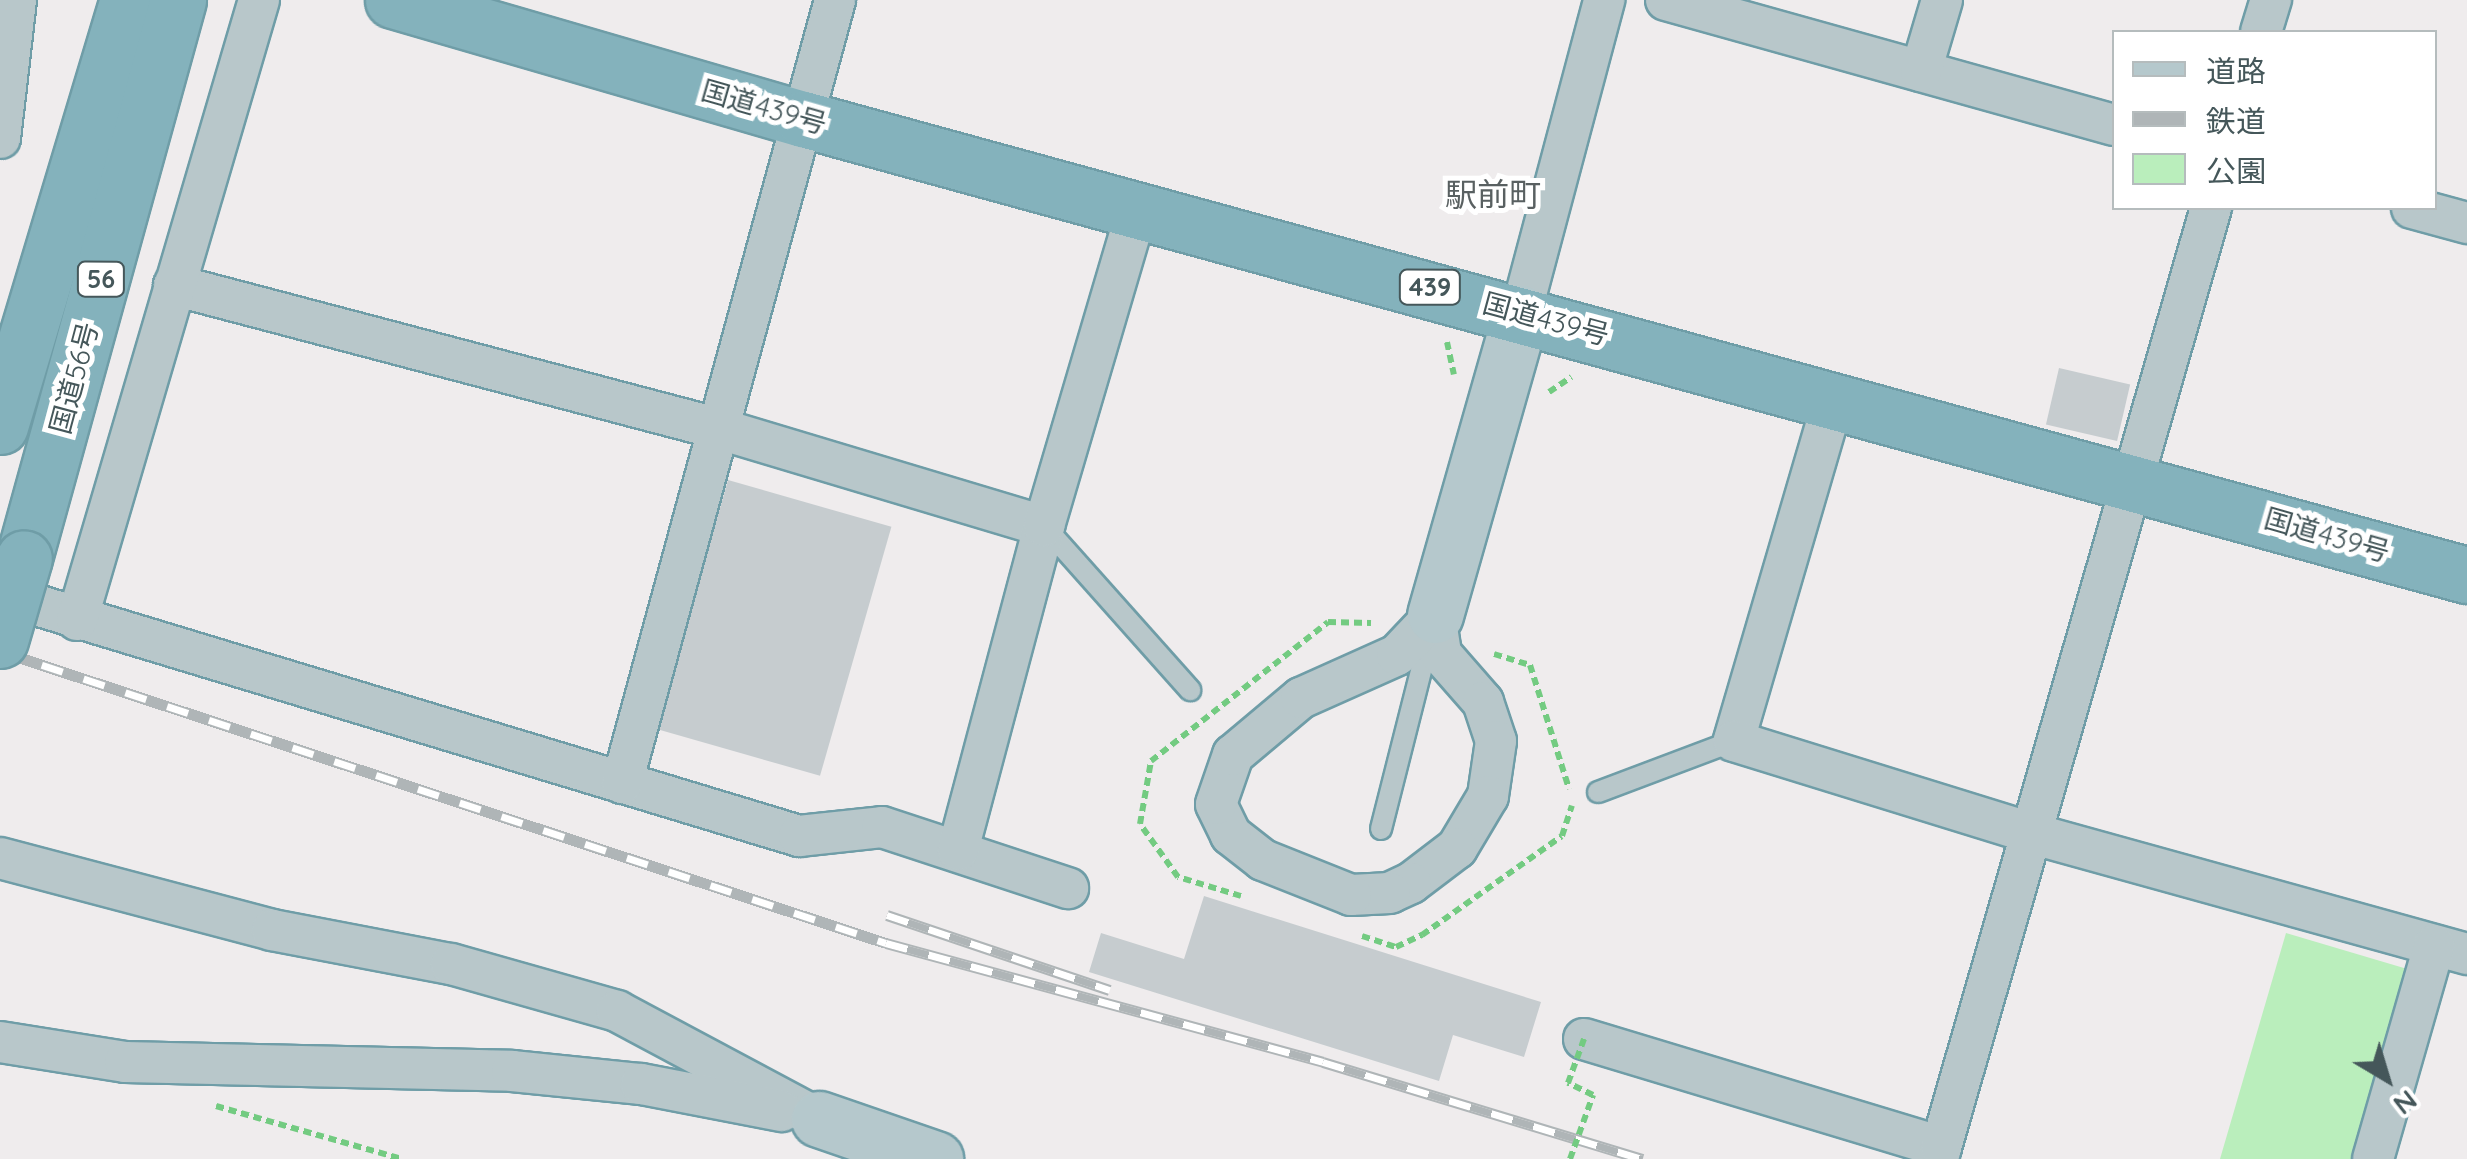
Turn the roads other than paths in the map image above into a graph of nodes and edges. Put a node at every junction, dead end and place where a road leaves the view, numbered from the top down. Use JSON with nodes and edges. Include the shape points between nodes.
{"nodes":[{"id":1,"x":16,"y":0,"type":"edge"},
{"id":2,"x":128,"y":0,"type":"edge"},
{"id":3,"x":178,"y":0,"type":"edge"},
{"id":4,"x":259,"y":0,"type":"edge"},
{"id":5,"x":393,"y":0,"type":"edge"},
{"id":6,"x":835,"y":0,"type":"edge"},
{"id":7,"x":1604,"y":0,"type":"edge"},
{"id":8,"x":1666,"y":0,"type":"edge"},
{"id":9,"x":1942,"y":0,"type":"edge"},
{"id":10,"x":2271,"y":0,"type":"edge"},
{"id":11,"x":2263,"y":30,"type":"edge"},
{"id":12,"x":1921,"y":71,"type":"junction"},
{"id":13,"x":802,"y":119,"type":"junction"},
{"id":14,"x":2112,"y":124,"type":"edge"},
{"id":15,"x":0,"y":138,"type":"edge"},
{"id":16,"x":1138,"y":206,"type":"junction"},
{"id":17,"x":2209,"y":210,"type":"edge"},
{"id":18,"x":2419,"y":210,"type":"edge"},
{"id":19,"x":2467,"y":223,"type":"edge"},
{"id":20,"x":174,"y":285,"type":"junction"},
{"id":21,"x":1521,"y":313,"type":"junction"},
{"id":22,"x":1834,"y":398,"type":"junction"},
{"id":23,"x":0,"y":426,"type":"edge"},
{"id":24,"x":720,"y":429,"type":"junction"},
{"id":25,"x":2131,"y":479,"type":"junction"},
{"id":26,"x":1044,"y":526,"type":"junction"},
{"id":27,"x":2467,"y":575,"type":"edge"},
{"id":28,"x":12,"y":576,"type":"edge"},
{"id":29,"x":76,"y":620,"type":"junction"},
{"id":30,"x":1433,"y":629,"type":"junction"},
{"id":31,"x":0,"y":640,"type":"edge"},
{"id":32,"x":1190,"y":690,"type":"dead end"},
{"id":33,"x":1734,"y":741,"type":"junction"},
{"id":34,"x":622,"y":784,"type":"junction"},
{"id":35,"x":1598,"y":792,"type":"dead end"},
{"id":36,"x":1381,"y":829,"type":"dead end"},
{"id":37,"x":2034,"y":834,"type":"junction"},
{"id":38,"x":958,"y":850,"type":"junction"},
{"id":39,"x":0,"y":858,"type":"edge"},
{"id":40,"x":1068,"y":888,"type":"dead end"},
{"id":41,"x":2450,"y":950,"type":"edge"},
{"id":42,"x":1584,"y":1039,"type":"road end"},
{"id":43,"x":0,"y":1042,"type":"edge"},
{"id":44,"x":819,"y":1119,"type":"junction"},
{"id":45,"x":1940,"y":1153,"type":"edge"},
{"id":46,"x":934,"y":1159,"type":"edge"},
{"id":47,"x":2372,"y":1159,"type":"edge"}],
"edges":[{"from":1,"to":15,"type":"street"},
{"from":2,"to":23,"type":"highway","name":"国道56号","number":"56"},
{"from":3,"to":28,"type":"highway","name":"国道56号","number":"56"},
{"from":4,"to":20,"type":"street"},
{"from":5,"to":13,"type":"highway","name":"国道439号","number":"439"},
{"from":6,"to":13,"type":"street"},
{"from":7,"to":21,"type":"street"},
{"from":8,"to":12,"type":"street"},
{"from":9,"to":12,"type":"street"},
{"from":10,"to":11,"type":"street"},
{"from":12,"to":14,"type":"street"},
{"from":13,"to":16,"type":"highway","name":"国道439号","number":"439"},
{"from":13,"to":24,"type":"street"},
{"from":16,"to":21,"type":"highway","name":"国道439号","number":"439"},
{"from":16,"to":26,"type":"street"},
{"from":17,"to":25,"type":"street"},
{"from":18,"to":19,"type":"street"},
{"from":20,"to":24,"type":"street"},
{"from":20,"to":29,"type":"street"},
{"from":21,"to":22,"type":"highway","name":"国道439号","number":"439"},
{"from":21,"to":30,"type":"street"},
{"from":22,"to":25,"type":"highway","name":"国道439号","number":"439"},
{"from":22,"to":33,"type":"street"},
{"from":24,"to":26,"type":"street"},
{"from":24,"to":34,"type":"street"},
{"from":25,"to":27,"type":"highway","name":"国道439号","number":"439"},
{"from":25,"to":37,"type":"street"},
{"from":26,"to":32,"type":"lane"},
{"from":26,"to":38,"type":"street"},
{"from":28,"to":29,"type":"street"},
{"from":28,"to":31,"type":"highway","name":"国道56号","number":"56","bridge":true},
{"from":29,"to":34,"type":"street"},
{"from":30,"to":30,"type":"street","via":[[1441,654],[1483,702],[1496,740],[1488,796],[1457,848],[1401,888],[1351,894],[1263,860],[1231,835],[1216,804],[1233,755],[1302,698],[1397,655]]},
{"from":30,"to":36,"type":"lane"},
{"from":33,"to":35,"type":"lane"},
{"from":33,"to":37,"type":"street"},
{"from":34,"to":38,"type":"street","via":[[800,836],[882,827]]},
{"from":37,"to":41,"type":"street"},
{"from":37,"to":45,"type":"street"},
{"from":38,"to":40,"type":"street"},
{"from":39,"to":44,"type":"street","via":[[272,930],[451,964],[618,1011]]},
{"from":41,"to":47,"type":"street"},
{"from":42,"to":45,"type":"street"},
{"from":43,"to":44,"type":"street","via":[[125,1062],[512,1071],[640,1084]]},
{"from":44,"to":46,"type":"street"}]}
